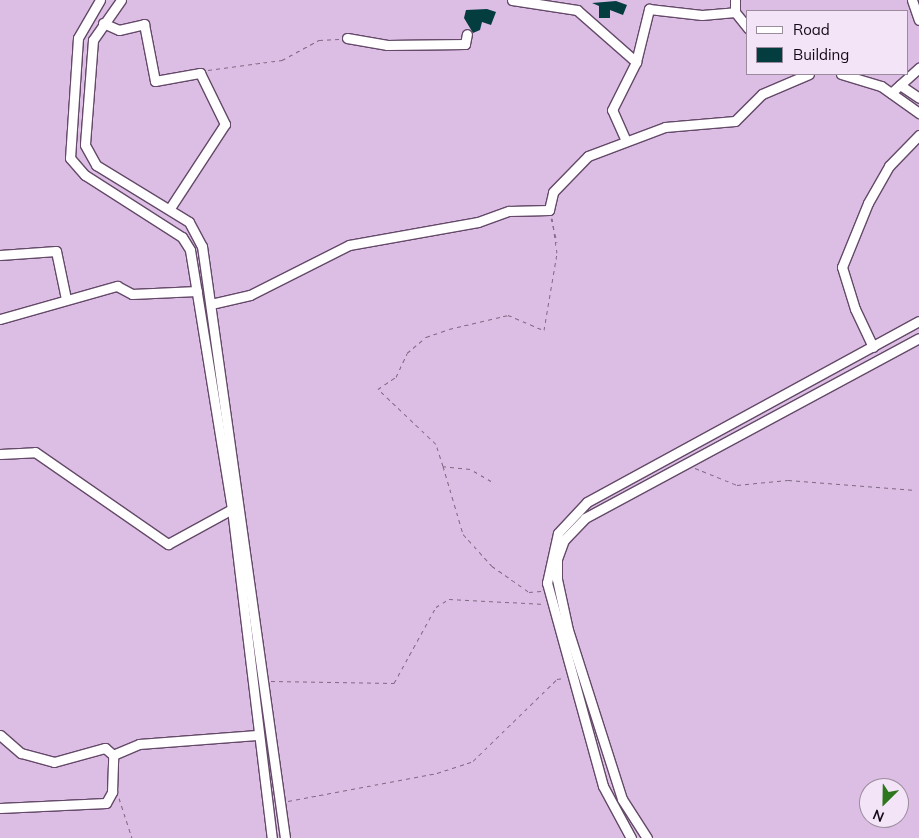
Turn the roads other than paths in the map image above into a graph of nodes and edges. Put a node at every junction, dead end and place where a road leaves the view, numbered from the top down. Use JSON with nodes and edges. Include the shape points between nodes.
{"nodes":[{"id":1,"x":100,"y":0,"type":"edge"},
{"id":2,"x":121,"y":0,"type":"edge"},
{"id":3,"x":512,"y":0,"type":"edge"},
{"id":4,"x":735,"y":0,"type":"edge"},
{"id":5,"x":912,"y":0,"type":"edge"},
{"id":6,"x":734,"y":12,"type":"junction"},
{"id":7,"x":919,"y":20,"type":"edge"},
{"id":8,"x":103,"y":23,"type":"junction"},
{"id":9,"x":746,"y":26,"type":"edge"},
{"id":10,"x":466,"y":34,"type":"dead end"},
{"id":11,"x":347,"y":38,"type":"road end"},
{"id":12,"x":636,"y":62,"type":"junction"},
{"id":13,"x":919,"y":68,"type":"edge"},
{"id":14,"x":807,"y":75,"type":"edge"},
{"id":15,"x":845,"y":75,"type":"edge"},
{"id":16,"x":900,"y":85,"type":"junction"},
{"id":17,"x":891,"y":93,"type":"junction"},
{"id":18,"x":919,"y":98,"type":"edge"},
{"id":19,"x":919,"y":113,"type":"edge"},
{"id":20,"x":919,"y":135,"type":"edge"},
{"id":21,"x":626,"y":141,"type":"junction"},
{"id":22,"x":170,"y":208,"type":"junction"},
{"id":23,"x":0,"y":255,"type":"edge"},
{"id":24,"x":197,"y":290,"type":"junction"},
{"id":25,"x":66,"y":299,"type":"junction"},
{"id":26,"x":211,"y":304,"type":"junction"},
{"id":27,"x":0,"y":319,"type":"edge"},
{"id":28,"x":919,"y":321,"type":"edge"},
{"id":29,"x":919,"y":338,"type":"edge"},
{"id":30,"x":873,"y":347,"type":"junction"},
{"id":31,"x":0,"y":454,"type":"edge"},
{"id":32,"x":232,"y":509,"type":"junction"},
{"id":33,"x":0,"y":735,"type":"edge"},
{"id":34,"x":256,"y":735,"type":"junction"},
{"id":35,"x":113,"y":755,"type":"junction"},
{"id":36,"x":0,"y":808,"type":"edge"},
{"id":37,"x":272,"y":838,"type":"edge"},
{"id":38,"x":284,"y":838,"type":"edge"},
{"id":39,"x":631,"y":838,"type":"edge"},
{"id":40,"x":647,"y":838,"type":"edge"}],
"edges":[{"from":1,"to":24,"type":"street","via":[[78,38],[70,158],[85,175],[182,237],[190,250]]},
{"from":2,"to":8,"type":"street"},
{"from":3,"to":12,"type":"street","via":[[577,10]]},
{"from":4,"to":6,"type":"street"},
{"from":5,"to":7,"type":"street"},
{"from":6,"to":9,"type":"street"},
{"from":6,"to":12,"type":"street","via":[[702,15],[649,9]]},
{"from":8,"to":22,"type":"street","via":[[93,40],[85,145],[88,157]]},
{"from":8,"to":22,"type":"street","via":[[118,30],[144,24],[155,81],[200,73],[225,124]]},
{"from":10,"to":11,"type":"street","via":[[465,44],[387,45]]},
{"from":12,"to":21,"type":"street","via":[[612,110]]},
{"from":13,"to":16,"type":"street"},
{"from":14,"to":21,"type":"street","via":[[762,94],[735,121],[666,127]]},
{"from":15,"to":17,"type":"street"},
{"from":16,"to":17,"type":"street"},
{"from":16,"to":18,"type":"street"},
{"from":17,"to":19,"type":"street"},
{"from":20,"to":30,"type":"street","via":[[889,166],[868,203],[842,267],[854,309]]},
{"from":21,"to":26,"type":"street","via":[[588,156],[569,172],[554,192],[549,210],[509,211],[478,222],[349,246],[250,295]]},
{"from":22,"to":26,"type":"street","via":[[198,234]]},
{"from":23,"to":25,"type":"street","via":[[56,251]]},
{"from":24,"to":25,"type":"street","via":[[132,294],[118,286]]},
{"from":24,"to":32,"type":"street"},
{"from":25,"to":27,"type":"street"},
{"from":26,"to":38,"type":"street"},
{"from":28,"to":30,"type":"street"},
{"from":29,"to":40,"type":"street","via":[[573,526],[557,559],[568,630],[598,733],[622,799]]},
{"from":30,"to":39,"type":"street","via":[[587,502],[558,533],[549,590],[603,786]]},
{"from":31,"to":32,"type":"street","via":[[35,452],[168,544]]},
{"from":32,"to":34,"type":"street"},
{"from":33,"to":35,"type":"street","via":[[21,753],[54,762],[105,748]]},
{"from":34,"to":35,"type":"street","via":[[138,744]]},
{"from":34,"to":37,"type":"street"},
{"from":35,"to":36,"type":"street","via":[[112,792],[106,803]]}]}
